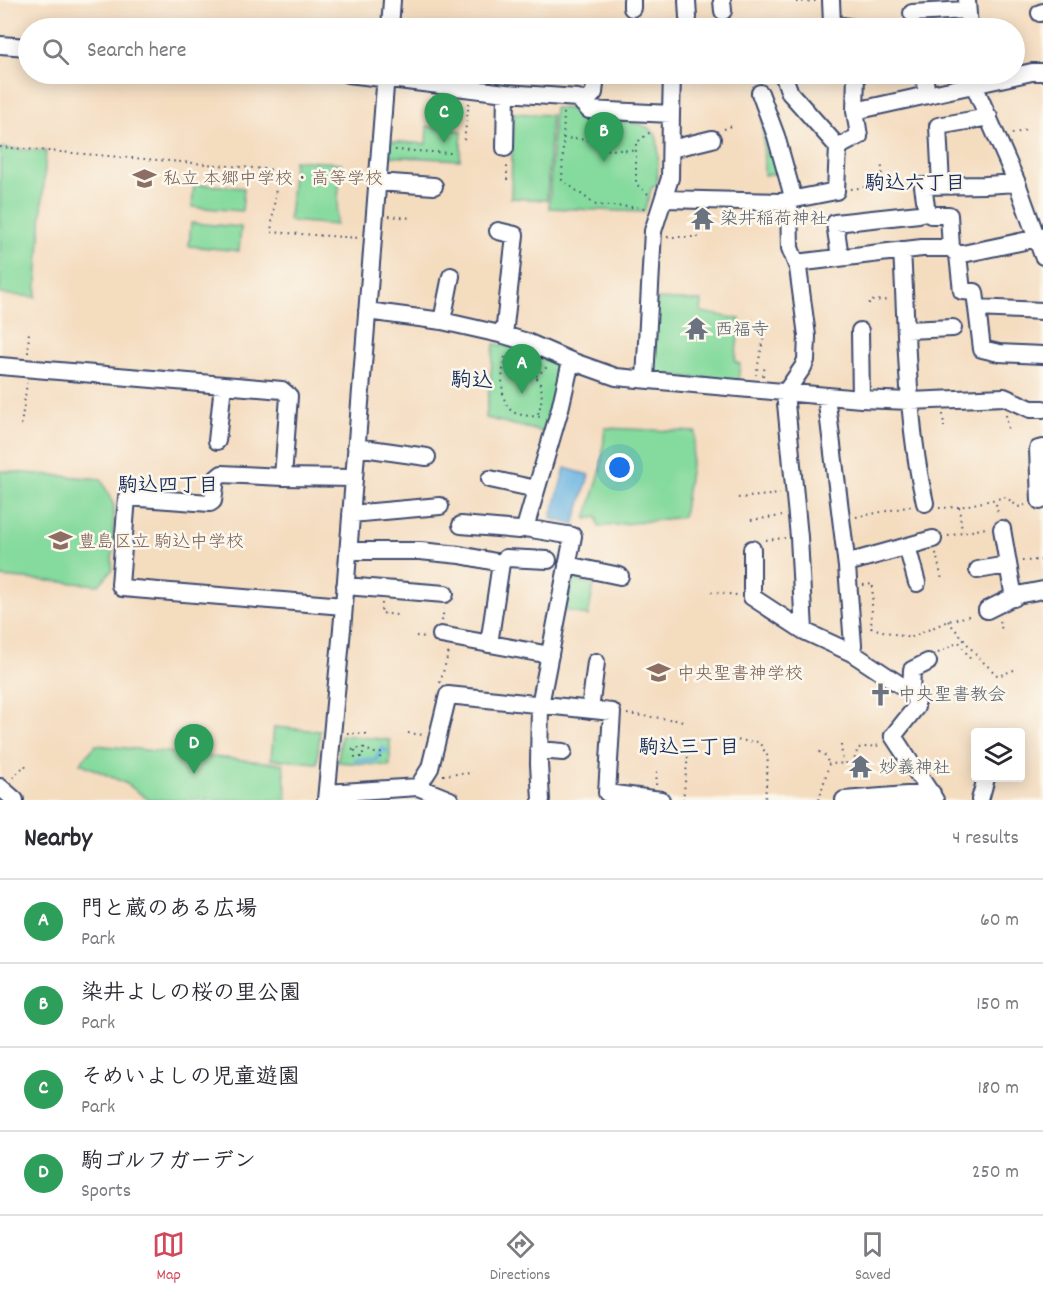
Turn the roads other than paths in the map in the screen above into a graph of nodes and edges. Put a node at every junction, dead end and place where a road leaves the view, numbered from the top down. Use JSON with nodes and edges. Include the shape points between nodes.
{"nodes":[{"id":1,"x":392,"y":0,"type":"edge"},
{"id":2,"x":687,"y":0,"type":"edge"},
{"id":3,"x":831,"y":0,"type":"edge"},
{"id":4,"x":967,"y":5,"type":"edge"},
{"id":5,"x":912,"y":13,"type":"dead end"},
{"id":6,"x":393,"y":18,"type":"edge"},
{"id":7,"x":688,"y":18,"type":"dead end"},
{"id":8,"x":832,"y":18,"type":"edge"},
{"id":9,"x":0,"y":45,"type":"edge"},
{"id":10,"x":18,"y":47,"type":"edge"},
{"id":11,"x":1043,"y":72,"type":"edge"},
{"id":12,"x":1025,"y":73,"type":"edge"},
{"id":13,"x":385,"y":84,"type":"edge"},
{"id":14,"x":446,"y":84,"type":"edge"},
{"id":15,"x":595,"y":84,"type":"edge"},
{"id":16,"x":672,"y":84,"type":"edge"},
{"id":17,"x":786,"y":84,"type":"edge"},
{"id":18,"x":856,"y":84,"type":"edge"},
{"id":19,"x":925,"y":84,"type":"edge"},
{"id":20,"x":959,"y":84,"type":"edge"},
{"id":21,"x":976,"y":84,"type":"edge"},
{"id":22,"x":506,"y":93,"type":"junction"},
{"id":23,"x":760,"y":93,"type":"dead end"},
{"id":24,"x":927,"y":95,"type":"junction"},
{"id":25,"x":583,"y":104,"type":"junction"},
{"id":26,"x":855,"y":111,"type":"junction"},
{"id":27,"x":671,"y":114,"type":"junction"},
{"id":28,"x":989,"y":117,"type":"junction"},
{"id":29,"x":712,"y":140,"type":"dead end"},
{"id":30,"x":838,"y":147,"type":"junction"},
{"id":31,"x":506,"y":148,"type":"dead end"},
{"id":32,"x":671,"y":149,"type":"junction"},
{"id":33,"x":377,"y":182,"type":"junction"},
{"id":34,"x":1017,"y":183,"type":"junction"},
{"id":35,"x":941,"y":185,"type":"junction"},
{"id":36,"x":434,"y":186,"type":"dead end"},
{"id":37,"x":790,"y":200,"type":"junction"},
{"id":38,"x":660,"y":203,"type":"junction"},
{"id":39,"x":923,"y":214,"type":"junction"},
{"id":40,"x":498,"y":231,"type":"dead end"},
{"id":41,"x":1040,"y":237,"type":"edge"},
{"id":42,"x":902,"y":250,"type":"junction"},
{"id":43,"x":955,"y":251,"type":"junction"},
{"id":44,"x":1043,"y":256,"type":"edge"},
{"id":45,"x":840,"y":257,"type":"junction"},
{"id":46,"x":796,"y":263,"type":"junction"},
{"id":47,"x":451,"y":276,"type":"dead end"},
{"id":48,"x":977,"y":308,"type":"junction"},
{"id":49,"x":367,"y":311,"type":"junction"},
{"id":50,"x":1043,"y":311,"type":"edge"},
{"id":51,"x":442,"y":321,"type":"junction"},
{"id":52,"x":953,"y":328,"type":"dead end"},
{"id":53,"x":906,"y":330,"type":"junction"},
{"id":54,"x":860,"y":331,"type":"dead end"},
{"id":55,"x":504,"y":335,"type":"junction"},
{"id":56,"x":1043,"y":355,"type":"edge"},
{"id":57,"x":571,"y":361,"type":"junction"},
{"id":58,"x":0,"y":366,"type":"edge"},
{"id":59,"x":645,"y":379,"type":"junction"},
{"id":60,"x":223,"y":385,"type":"junction"},
{"id":61,"x":784,"y":393,"type":"junction"},
{"id":62,"x":826,"y":396,"type":"junction"},
{"id":63,"x":861,"y":399,"type":"junction"},
{"id":64,"x":910,"y":401,"type":"junction"},
{"id":65,"x":1043,"y":409,"type":"edge"},
{"id":66,"x":217,"y":441,"type":"dead end"},
{"id":67,"x":356,"y":447,"type":"junction"},
{"id":68,"x":1043,"y":448,"type":"edge"},
{"id":69,"x":427,"y":457,"type":"dead end"},
{"id":70,"x":283,"y":477,"type":"junction"},
{"id":71,"x":354,"y":478,"type":"junction"},
{"id":72,"x":490,"y":479,"type":"dead end"},
{"id":73,"x":536,"y":489,"type":"junction"},
{"id":74,"x":1040,"y":501,"type":"road end"},
{"id":75,"x":925,"y":503,"type":"road end"},
{"id":76,"x":440,"y":507,"type":"dead end"},
{"id":77,"x":351,"y":514,"type":"junction"},
{"id":78,"x":461,"y":525,"type":"dead end"},
{"id":79,"x":525,"y":528,"type":"junction"},
{"id":80,"x":1002,"y":529,"type":"road end"},
{"id":81,"x":933,"y":539,"type":"road end"},
{"id":82,"x":907,"y":546,"type":"junction"},
{"id":83,"x":752,"y":549,"type":"dead end"},
{"id":84,"x":348,"y":551,"type":"junction"},
{"id":85,"x":559,"y":562,"type":"junction"},
{"id":86,"x":501,"y":563,"type":"junction"},
{"id":87,"x":847,"y":563,"type":"junction"},
{"id":88,"x":1007,"y":564,"type":"junction"},
{"id":89,"x":978,"y":570,"type":"dead end"},
{"id":90,"x":620,"y":576,"type":"dead end"},
{"id":91,"x":917,"y":583,"type":"dead end"},
{"id":92,"x":345,"y":586,"type":"junction"},
{"id":93,"x":1043,"y":590,"type":"edge"},
{"id":94,"x":445,"y":594,"type":"road end"},
{"id":95,"x":1014,"y":598,"type":"junction"},
{"id":96,"x":344,"y":606,"type":"junction"},
{"id":97,"x":987,"y":610,"type":"road end"},
{"id":98,"x":804,"y":631,"type":"junction"},
{"id":99,"x":446,"y":641,"type":"road end"},
{"id":100,"x":489,"y":644,"type":"junction"},
{"id":101,"x":852,"y":652,"type":"junction"},
{"id":102,"x":550,"y":655,"type":"junction"},
{"id":103,"x":596,"y":662,"type":"dead end"},
{"id":104,"x":928,"y":662,"type":"road end"},
{"id":105,"x":911,"y":692,"type":"junction"},
{"id":106,"x":540,"y":705,"type":"junction"},
{"id":107,"x":590,"y":710,"type":"junction"},
{"id":108,"x":539,"y":750,"type":"junction"},
{"id":109,"x":563,"y":752,"type":"dead end"},
{"id":110,"x":985,"y":782,"type":"edge"},
{"id":111,"x":421,"y":783,"type":"junction"},
{"id":112,"x":326,"y":796,"type":"edge"},
{"id":113,"x":933,"y":796,"type":"edge"},
{"id":114,"x":450,"y":800,"type":"edge"},
{"id":115,"x":541,"y":800,"type":"edge"},
{"id":116,"x":661,"y":800,"type":"edge"},
{"id":117,"x":844,"y":800,"type":"edge"},
{"id":118,"x":980,"y":800,"type":"edge"}],
"edges":[{"from":1,"to":6,"type":"street"},
{"from":2,"to":7,"type":"street"},
{"from":3,"to":8,"type":"street"},
{"from":4,"to":5,"type":"street"},
{"from":9,"to":10,"type":"street"},
{"from":11,"to":12,"type":"street"},
{"from":13,"to":33,"type":"street"},
{"from":14,"to":22,"type":"street"},
{"from":15,"to":25,"type":"street","via":[[594,93]]},
{"from":16,"to":27,"type":"street"},
{"from":17,"to":30,"type":"street"},
{"from":18,"to":26,"type":"street"},
{"from":19,"to":24,"type":"street"},
{"from":20,"to":24,"type":"street"},
{"from":21,"to":28,"type":"street"},
{"from":22,"to":25,"type":"street","via":[[578,98]]},
{"from":22,"to":31,"type":"street"},
{"from":23,"to":37,"type":"street","via":[[792,193]]},
{"from":24,"to":26,"type":"street"},
{"from":25,"to":27,"type":"street","via":[[589,110]]},
{"from":26,"to":30,"type":"street","via":[[859,136]]},
{"from":27,"to":32,"type":"street"},
{"from":28,"to":34,"type":"street"},
{"from":28,"to":35,"type":"street","via":[[938,126]]},
{"from":29,"to":32,"type":"street"},
{"from":30,"to":37,"type":"street","via":[[836,191]]},
{"from":32,"to":38,"type":"street","via":[[670,178]]},
{"from":33,"to":36,"type":"street"},
{"from":33,"to":49,"type":"street"},
{"from":34,"to":35,"type":"street"},
{"from":34,"to":41,"type":"street"},
{"from":35,"to":39,"type":"street","via":[[923,186]]},
{"from":37,"to":38,"type":"street"},
{"from":37,"to":46,"type":"street","via":[[790,248]]},
{"from":38,"to":59,"type":"street","via":[[653,237]]},
{"from":39,"to":43,"type":"street","via":[[949,215]]},
{"from":39,"to":45,"type":"street","via":[[835,223]]},
{"from":40,"to":55,"type":"street","via":[[515,235]]},
{"from":41,"to":43,"type":"street"},
{"from":41,"to":44,"type":"street"},
{"from":42,"to":43,"type":"street"},
{"from":42,"to":45,"type":"street"},
{"from":42,"to":53,"type":"street"},
{"from":43,"to":48,"type":"street","via":[[962,291],[975,292]]},
{"from":45,"to":46,"type":"street"},
{"from":46,"to":61,"type":"street","via":[[807,336],[806,360]]},
{"from":47,"to":51,"type":"street"},
{"from":48,"to":50,"type":"street"},
{"from":48,"to":56,"type":"street","via":[[982,349]]},
{"from":49,"to":51,"type":"street"},
{"from":49,"to":67,"type":"street"},
{"from":51,"to":55,"type":"street"},
{"from":52,"to":53,"type":"street"},
{"from":53,"to":64,"type":"street"},
{"from":54,"to":63,"type":"street"},
{"from":55,"to":57,"type":"street"},
{"from":57,"to":59,"type":"street","via":[[616,377]]},
{"from":57,"to":73,"type":"street"},
{"from":58,"to":60,"type":"street"},
{"from":59,"to":61,"type":"street","via":[[741,393]]},
{"from":60,"to":66,"type":"street"},
{"from":60,"to":70,"type":"street","via":[[282,390],[289,396]]},
{"from":61,"to":62,"type":"street"},
{"from":61,"to":98,"type":"street"},
{"from":62,"to":63,"type":"street"},
{"from":62,"to":87,"type":"street"},
{"from":63,"to":64,"type":"street"},
{"from":64,"to":65,"type":"street","via":[[1004,397],[1031,409]]},
{"from":64,"to":75,"type":"street"},
{"from":67,"to":69,"type":"street"},
{"from":67,"to":71,"type":"street"},
{"from":68,"to":74,"type":"street","via":[[1038,449]]},
{"from":70,"to":71,"type":"street"},
{"from":70,"to":96,"type":"street","via":[[222,474],[216,479],[210,503],[124,494],[120,585]]},
{"from":71,"to":77,"type":"street"},
{"from":72,"to":73,"type":"street"},
{"from":73,"to":79,"type":"street"},
{"from":76,"to":77,"type":"street"},
{"from":77,"to":84,"type":"street"},
{"from":78,"to":79,"type":"street"},
{"from":79,"to":85,"type":"street","via":[[573,536]]},
{"from":80,"to":88,"type":"street"},
{"from":81,"to":82,"type":"street"},
{"from":82,"to":87,"type":"street"},
{"from":82,"to":91,"type":"street"},
{"from":83,"to":98,"type":"street","via":[[752,597]]},
{"from":84,"to":86,"type":"street","via":[[460,555]]},
{"from":84,"to":92,"type":"street"},
{"from":85,"to":86,"type":"street","via":[[506,558]]},
{"from":85,"to":90,"type":"street"},
{"from":85,"to":102,"type":"street"},
{"from":86,"to":100,"type":"street"},
{"from":87,"to":101,"type":"street"},
{"from":88,"to":89,"type":"street"},
{"from":88,"to":95,"type":"street"},
{"from":92,"to":94,"type":"street"},
{"from":92,"to":96,"type":"street"},
{"from":93,"to":95,"type":"street"},
{"from":95,"to":97,"type":"street"},
{"from":96,"to":112,"type":"street"},
{"from":98,"to":101,"type":"street"},
{"from":99,"to":100,"type":"street"},
{"from":100,"to":102,"type":"street"},
{"from":101,"to":105,"type":"street"},
{"from":102,"to":106,"type":"street"},
{"from":103,"to":107,"type":"street"},
{"from":104,"to":105,"type":"street","via":[[912,670]]},
{"from":105,"to":113,"type":"street","via":[[916,707],[894,735]]},
{"from":106,"to":107,"type":"street"},
{"from":106,"to":108,"type":"street"},
{"from":106,"to":111,"type":"street","via":[[448,695],[430,768]]},
{"from":107,"to":116,"type":"street","via":[[612,712],[608,793]]},
{"from":108,"to":109,"type":"street"},
{"from":108,"to":115,"type":"street"},
{"from":110,"to":118,"type":"street"},
{"from":111,"to":112,"type":"street"},
{"from":111,"to":114,"type":"street"},
{"from":113,"to":117,"type":"street"}]}
